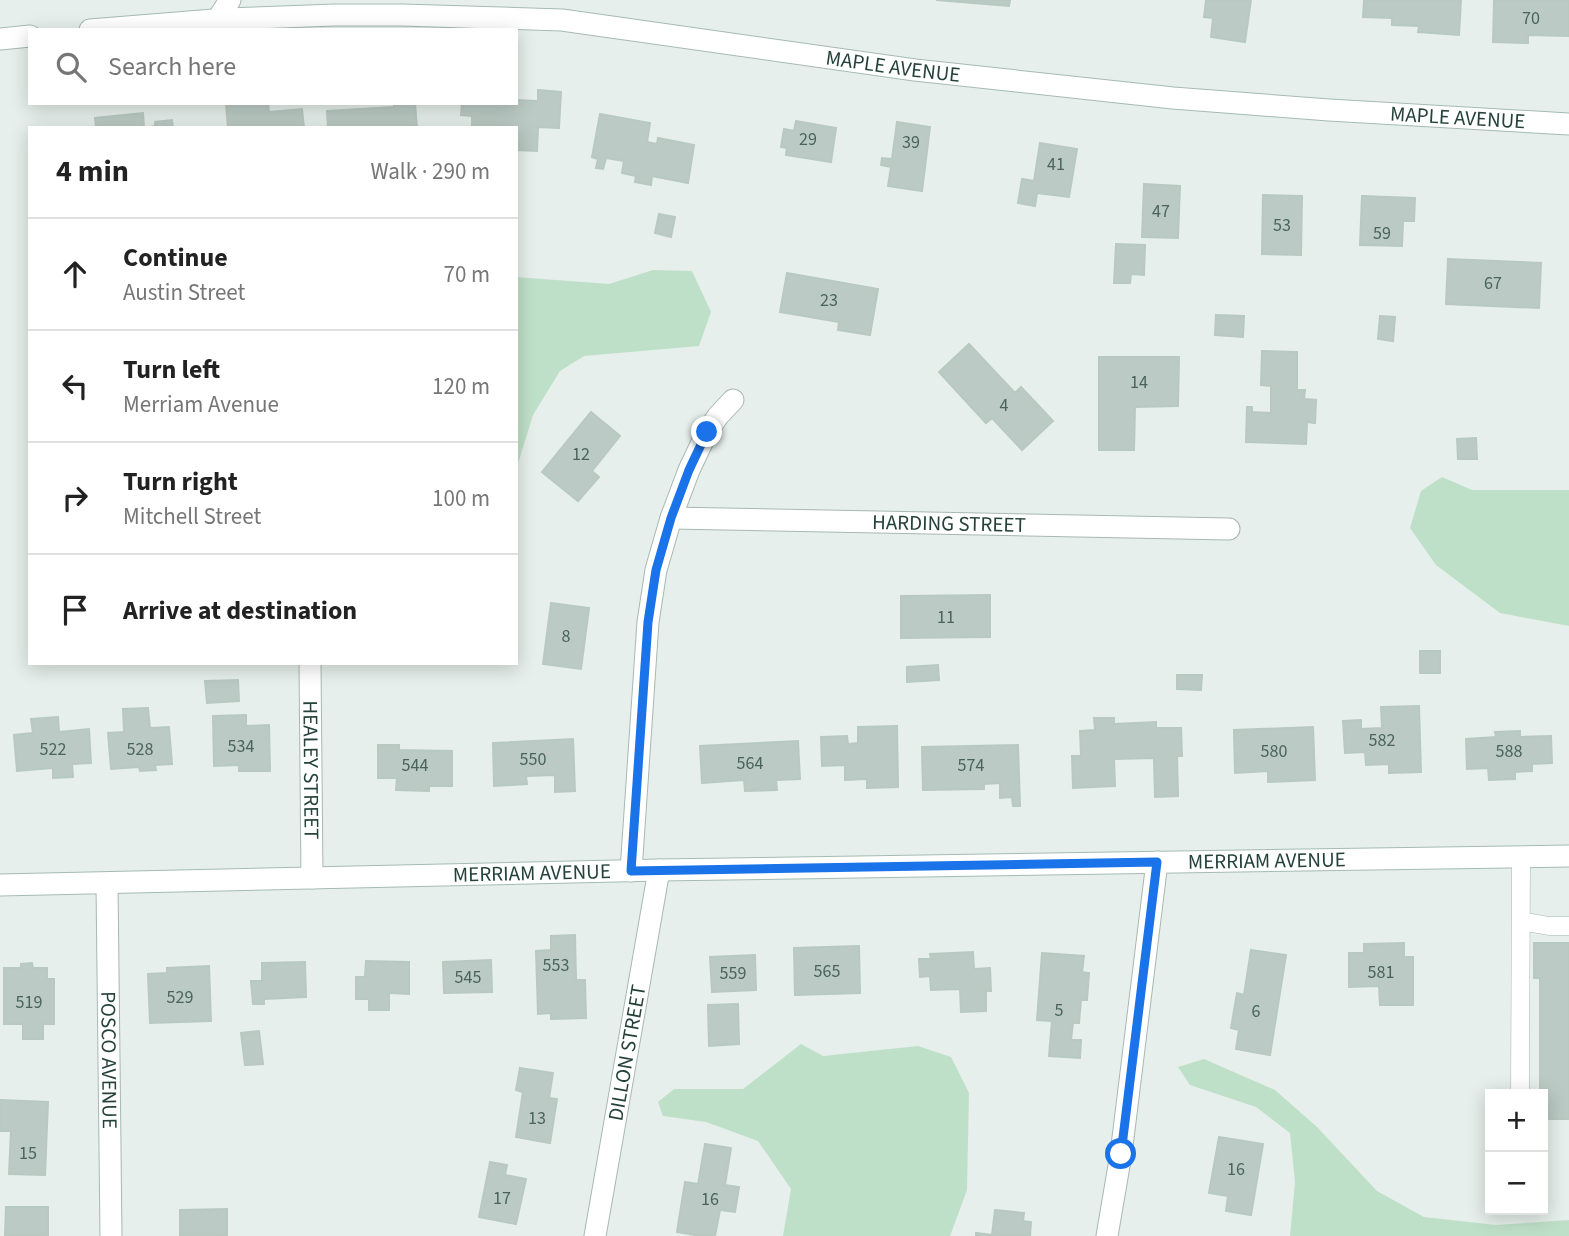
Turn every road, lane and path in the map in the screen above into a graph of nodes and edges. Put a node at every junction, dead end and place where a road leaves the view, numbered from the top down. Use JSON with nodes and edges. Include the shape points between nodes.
{"nodes":[{"id":1,"x":230,"y":0,"type":"edge"},
{"id":2,"x":216,"y":20,"type":"junction"},
{"id":3,"x":115,"y":28,"type":"edge"},
{"id":4,"x":28,"y":36,"type":"edge"},
{"id":5,"x":0,"y":39,"type":"edge"},
{"id":6,"x":1569,"y":124,"type":"edge"},
{"id":7,"x":733,"y":400,"type":"dead end"},
{"id":8,"x":671,"y":518,"type":"junction"},
{"id":9,"x":1229,"y":529,"type":"dead end"},
{"id":10,"x":310,"y":665,"type":"edge"},
{"id":11,"x":1569,"y":856,"type":"edge"},
{"id":12,"x":1521,"y":857,"type":"junction"},
{"id":13,"x":1157,"y":862,"type":"junction"},
{"id":14,"x":659,"y":870,"type":"junction"},
{"id":15,"x":631,"y":871,"type":"junction"},
{"id":16,"x":312,"y":878,"type":"junction"},
{"id":17,"x":107,"y":883,"type":"junction"},
{"id":18,"x":0,"y":885,"type":"edge"},
{"id":19,"x":1521,"y":921,"type":"junction"},
{"id":20,"x":1569,"y":926,"type":"edge"},
{"id":21,"x":1520,"y":1089,"type":"edge"},
{"id":22,"x":110,"y":1236,"type":"edge"},
{"id":23,"x":595,"y":1236,"type":"edge"},
{"id":24,"x":1107,"y":1236,"type":"edge"}],
"edges":[{"from":1,"to":2,"type":"street"},
{"from":2,"to":3,"type":"street","name":"MAPLE AVENUE"},
{"from":2,"to":6,"type":"street","name":"MAPLE AVENUE","via":[[402,15],[562,20],[915,70],[1173,98]]},
{"from":4,"to":5,"type":"street"},
{"from":7,"to":8,"type":"street","via":[[707,432]]},
{"from":8,"to":9,"type":"street","name":"HARDING STREET"},
{"from":8,"to":15,"type":"street","via":[[648,622]]},
{"from":10,"to":16,"type":"street","name":"HEALEY STREET"},
{"from":11,"to":12,"type":"street","name":"MERRIAM AVENUE"},
{"from":12,"to":13,"type":"street","name":"MERRIAM AVENUE"},
{"from":12,"to":19,"type":"lane"},
{"from":13,"to":14,"type":"street","name":"MERRIAM AVENUE"},
{"from":13,"to":24,"type":"street"},
{"from":14,"to":15,"type":"street","name":"MERRIAM AVENUE"},
{"from":14,"to":23,"type":"street","name":"DILLON STREET"},
{"from":15,"to":16,"type":"street","name":"MERRIAM AVENUE"},
{"from":16,"to":17,"type":"street","name":"MERRIAM AVENUE"},
{"from":17,"to":18,"type":"street","name":"MERRIAM AVENUE"},
{"from":17,"to":22,"type":"street","name":"POSCO AVENUE"},
{"from":19,"to":20,"type":"lane"},
{"from":19,"to":21,"type":"lane"}]}
